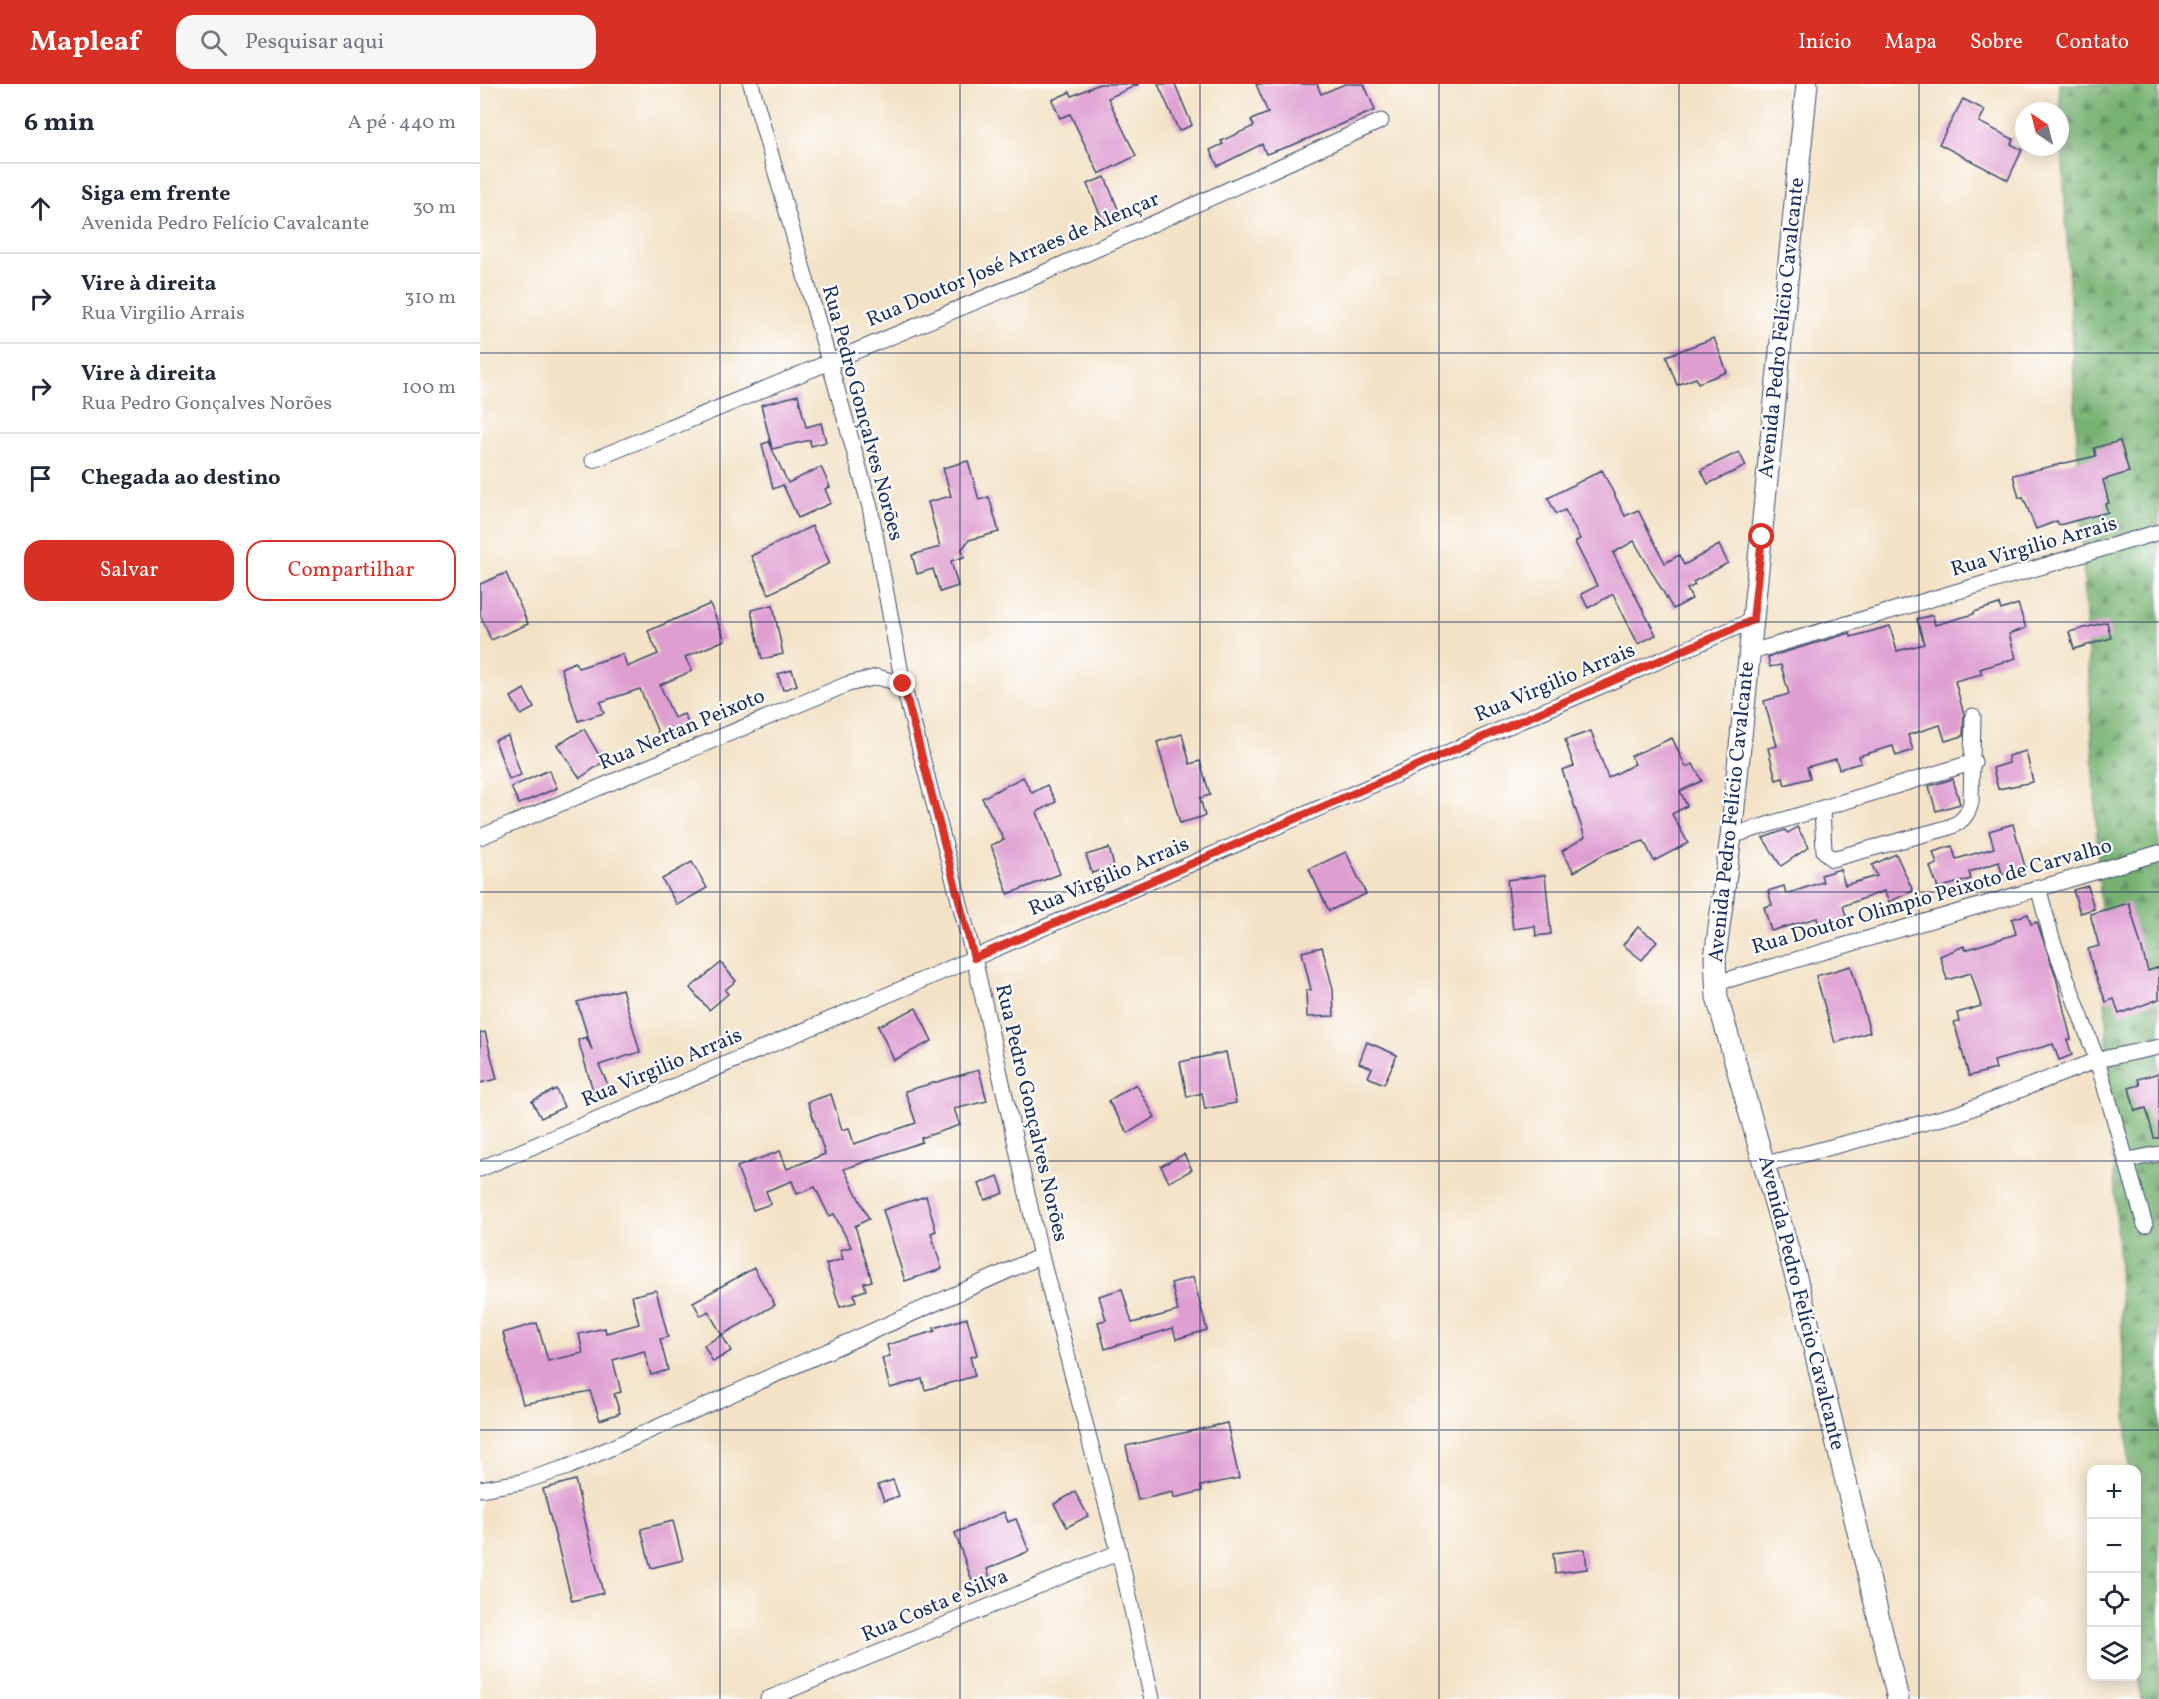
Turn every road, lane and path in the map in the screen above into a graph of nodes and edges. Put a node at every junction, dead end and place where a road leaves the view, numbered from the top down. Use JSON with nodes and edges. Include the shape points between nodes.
{"nodes":[{"id":1,"x":1807,"y":84,"type":"edge"},
{"id":2,"x":754,"y":88,"type":"edge"},
{"id":3,"x":1381,"y":121,"type":"dead end"},
{"id":4,"x":827,"y":361,"type":"junction"},
{"id":5,"x":593,"y":460,"type":"dead end"},
{"id":6,"x":2159,"y":532,"type":"edge"},
{"id":7,"x":1753,"y":620,"type":"junction"},
{"id":8,"x":1748,"y":653,"type":"junction"},
{"id":9,"x":903,"y":684,"type":"junction"},
{"id":10,"x":1973,"y":716,"type":"dead end"},
{"id":11,"x":1974,"y":762,"type":"junction"},
{"id":12,"x":1822,"y":808,"type":"junction"},
{"id":13,"x":1731,"y":836,"type":"junction"},
{"id":14,"x":480,"y":837,"type":"edge"},
{"id":15,"x":2159,"y":853,"type":"edge"},
{"id":16,"x":2038,"y":887,"type":"junction"},
{"id":17,"x":974,"y":958,"type":"junction"},
{"id":18,"x":1717,"y":982,"type":"junction"},
{"id":19,"x":2159,"y":1047,"type":"edge"},
{"id":20,"x":2097,"y":1060,"type":"junction"},
{"id":21,"x":2159,"y":1154,"type":"edge"},
{"id":22,"x":2128,"y":1160,"type":"junction"},
{"id":23,"x":1766,"y":1164,"type":"junction"},
{"id":24,"x":480,"y":1169,"type":"edge"},
{"id":25,"x":2145,"y":1226,"type":"dead end"},
{"id":26,"x":1041,"y":1256,"type":"junction"},
{"id":27,"x":480,"y":1489,"type":"edge"},
{"id":28,"x":1119,"y":1552,"type":"junction"},
{"id":29,"x":768,"y":1699,"type":"edge"},
{"id":30,"x":1152,"y":1699,"type":"edge"},
{"id":31,"x":1898,"y":1699,"type":"edge"}],
"edges":[{"from":1,"to":7,"type":"street","name":"Avenida Pedro Felício Cavalcante"},
{"from":2,"to":4,"type":"street","name":"Rua Pedro Gonçalves Norões"},
{"from":3,"to":4,"type":"street","name":"Rua Doutor José Arraes de Alençar","via":[[1030,279]]},
{"from":4,"to":5,"type":"street","name":"Rua Doutor José Arraes de Alençar"},
{"from":4,"to":9,"type":"street","name":"Rua Pedro Gonçalves Norões","via":[[870,507]]},
{"from":6,"to":8,"type":"street","name":"Rua Virgilio Arrais"},
{"from":7,"to":8,"type":"street","name":"Avenida Pedro Felício Cavalcante"},
{"from":7,"to":17,"type":"street","name":"Rua Virgilio Arrais"},
{"from":8,"to":13,"type":"street","name":"Avenida Pedro Felício Cavalcante"},
{"from":9,"to":14,"type":"street","name":"Rua Nertan Peixoto","via":[[877,676],[848,684]]},
{"from":9,"to":17,"type":"street","name":"Rua Pedro Gonçalves Norões"},
{"from":10,"to":11,"type":"street"},
{"from":11,"to":12,"type":"street"},
{"from":11,"to":12,"type":"street","via":[[1970,809],[1960,822],[1947,828],[1832,859],[1824,851]]},
{"from":12,"to":13,"type":"street"},
{"from":13,"to":18,"type":"street","name":"Avenida Pedro Felício Cavalcante","via":[[1715,958]]},
{"from":15,"to":16,"type":"street","name":"Rua Doutor Olimpio Peixoto de Carvalho"},
{"from":16,"to":18,"type":"street","name":"Rua Doutor Olimpio Peixoto de Carvalho"},
{"from":16,"to":20,"type":"street","via":[[2052,939]]},
{"from":17,"to":24,"type":"street","name":"Rua Virgilio Arrais"},
{"from":17,"to":26,"type":"street","name":"Rua Pedro Gonçalves Norões"},
{"from":18,"to":23,"type":"street","name":"Avenida Pedro Felício Cavalcante","via":[[1717,997]]},
{"from":19,"to":20,"type":"street"},
{"from":20,"to":22,"type":"street"},
{"from":20,"to":23,"type":"street","via":[[1957,1114]]},
{"from":21,"to":22,"type":"street"},
{"from":22,"to":25,"type":"street"},
{"from":23,"to":31,"type":"street","name":"Avenida Pedro Felício Cavalcante","via":[[1823,1380]]},
{"from":26,"to":27,"type":"street","via":[[568,1467],[521,1482]]},
{"from":26,"to":28,"type":"street","name":"Rua Pedro Gonçalves Norões"},
{"from":28,"to":29,"type":"street","name":"Rua Costa e Silva"},
{"from":28,"to":30,"type":"street","name":"Rua Pedro Gonçalves Norões"}]}
